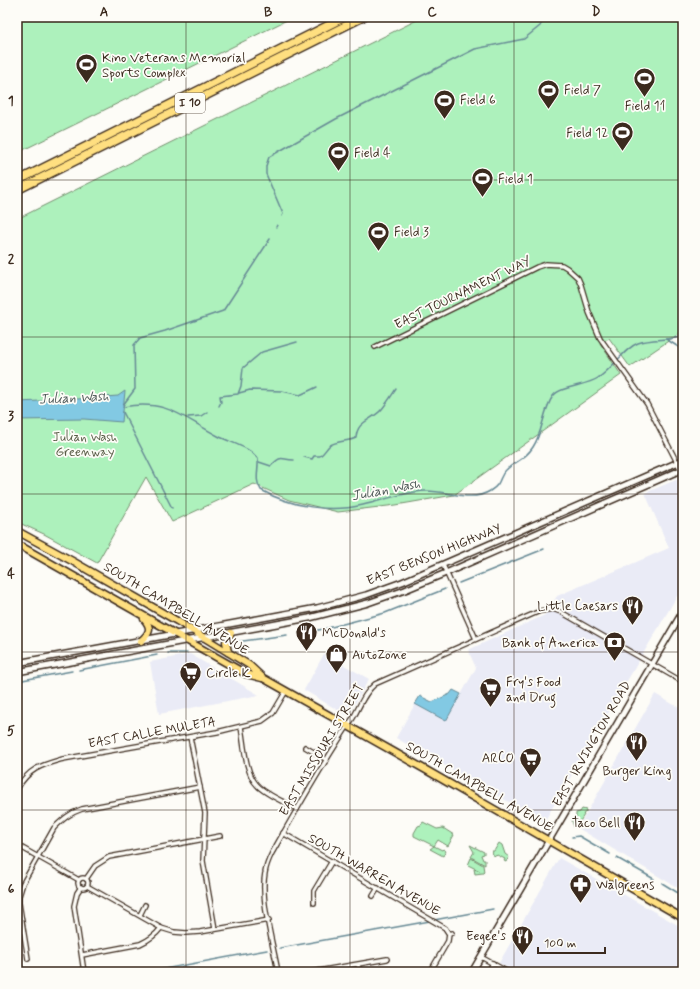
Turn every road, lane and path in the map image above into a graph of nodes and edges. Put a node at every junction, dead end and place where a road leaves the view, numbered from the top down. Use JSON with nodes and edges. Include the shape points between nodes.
{"nodes":[{"id":1,"x":345,"y":17,"type":"edge"},
{"id":2,"x":362,"y":17,"type":"edge"},
{"id":3,"x":17,"y":181,"type":"edge"},
{"id":4,"x":17,"y":190,"type":"edge"},
{"id":5,"x":375,"y":347,"type":"dead end"},
{"id":6,"x":680,"y":461,"type":"edge"},
{"id":7,"x":682,"y":469,"type":"edge"},
{"id":8,"x":579,"y":505,"type":"junction"},
{"id":9,"x":583,"y":513,"type":"junction"},
{"id":10,"x":17,"y":531,"type":"edge"},
{"id":11,"x":17,"y":544,"type":"edge"},
{"id":12,"x":443,"y":565,"type":"junction"},
{"id":13,"x":446,"y":573,"type":"junction"},
{"id":14,"x":683,"y":611,"type":"edge"},
{"id":15,"x":139,"y":613,"type":"junction"},
{"id":16,"x":193,"y":631,"type":"junction"},
{"id":17,"x":231,"y":633,"type":"junction"},
{"id":18,"x":176,"y":634,"type":"junction"},
{"id":19,"x":204,"y":638,"type":"junction"},
{"id":20,"x":476,"y":639,"type":"junction"},
{"id":21,"x":141,"y":641,"type":"junction"},
{"id":22,"x":188,"y":641,"type":"junction"},
{"id":23,"x":228,"y":652,"type":"junction"},
{"id":24,"x":17,"y":663,"type":"edge"},
{"id":25,"x":652,"y":664,"type":"junction"},
{"id":26,"x":17,"y":672,"type":"edge"},
{"id":27,"x":263,"y":678,"type":"junction"},
{"id":28,"x":683,"y":682,"type":"edge"},
{"id":29,"x":286,"y":692,"type":"junction"},
{"id":30,"x":348,"y":725,"type":"junction"},
{"id":31,"x":241,"y":727,"type":"junction"},
{"id":32,"x":190,"y":737,"type":"junction"},
{"id":33,"x":305,"y":747,"type":"dead end"},
{"id":34,"x":327,"y":760,"type":"junction"},
{"id":35,"x":200,"y":787,"type":"junction"},
{"id":36,"x":17,"y":789,"type":"edge"},
{"id":37,"x":298,"y":809,"type":"junction"},
{"id":38,"x":283,"y":834,"type":"junction"},
{"id":39,"x":220,"y":836,"type":"dead end"},
{"id":40,"x":204,"y":839,"type":"junction"},
{"id":41,"x":549,"y":840,"type":"junction"},
{"id":42,"x":17,"y":845,"type":"edge"},
{"id":43,"x":38,"y":857,"type":"junction"},
{"id":44,"x":332,"y":861,"type":"junction"},
{"id":45,"x":86,"y":879,"type":"junction"},
{"id":46,"x":79,"y":880,"type":"junction"},
{"id":47,"x":87,"y":886,"type":"junction"},
{"id":48,"x":81,"y":887,"type":"junction"},
{"id":49,"x":378,"y":888,"type":"junction"},
{"id":50,"x":373,"y":896,"type":"dead end"},
{"id":51,"x":314,"y":903,"type":"dead end"},
{"id":52,"x":145,"y":905,"type":"dead end"},
{"id":53,"x":140,"y":915,"type":"junction"},
{"id":54,"x":683,"y":918,"type":"edge"},
{"id":55,"x":268,"y":920,"type":"junction"},
{"id":56,"x":161,"y":928,"type":"junction"},
{"id":57,"x":215,"y":929,"type":"junction"},
{"id":58,"x":82,"y":955,"type":"junction"},
{"id":59,"x":481,"y":957,"type":"junction"},
{"id":60,"x":28,"y":959,"type":"dead end"},
{"id":61,"x":387,"y":959,"type":"dead end"},
{"id":62,"x":493,"y":964,"type":"junction"},
{"id":63,"x":358,"y":965,"type":"junction"},
{"id":64,"x":84,"y":972,"type":"edge"},
{"id":65,"x":278,"y":972,"type":"edge"},
{"id":66,"x":312,"y":972,"type":"edge"},
{"id":67,"x":360,"y":972,"type":"edge"},
{"id":68,"x":430,"y":972,"type":"edge"},
{"id":69,"x":472,"y":972,"type":"edge"},
{"id":70,"x":488,"y":972,"type":"edge"},
{"id":71,"x":508,"y":972,"type":"edge"}],
"edges":[{"from":1,"to":3,"type":"highway","number":"I 10"},
{"from":2,"to":4,"type":"highway","number":"I 10"},
{"from":5,"to":6,"type":"street","name":"EAST TOURNAMENT WAY","via":[[537,267],[553,264],[567,268],[578,278],[596,330],[647,404]]},
{"from":6,"to":7,"type":"street","name":"EAST TOURNAMENT WAY"},
{"from":6,"to":8,"type":"main road","name":"EAST BENSON HIGHWAY"},
{"from":7,"to":9,"type":"main road","name":"EAST BENSON HIGHWAY"},
{"from":8,"to":9,"type":"main road"},
{"from":8,"to":12,"type":"main road","name":"EAST BENSON HIGHWAY"},
{"from":9,"to":13,"type":"main road","name":"EAST BENSON HIGHWAY"},
{"from":10,"to":16,"type":"main road","name":"SOUTH CAMPBELL AVENUE"},
{"from":11,"to":15,"type":"main road","name":"SOUTH CAMPBELL AVENUE"},
{"from":12,"to":13,"type":"street"},
{"from":12,"to":16,"type":"main road","name":"EAST BENSON HIGHWAY","via":[[402,582],[317,608]]},
{"from":13,"to":17,"type":"main road","name":"EAST BENSON HIGHWAY","via":[[388,597],[342,610]]},
{"from":13,"to":20,"type":"street"},
{"from":14,"to":25,"type":"main road","name":"EAST IRVINGTON ROAD"},
{"from":15,"to":18,"type":"main road","name":"SOUTH CAMPBELL AVENUE"},
{"from":15,"to":21,"type":"main road","via":[[149,628],[147,636]]},
{"from":16,"to":18,"type":"main road","name":"EAST BENSON HIGHWAY"},
{"from":16,"to":19,"type":"main road","name":"SOUTH CAMPBELL AVENUE"},
{"from":17,"to":19,"type":"main road","name":"EAST BENSON HIGHWAY"},
{"from":17,"to":23,"type":"main road","via":[[226,642]]},
{"from":18,"to":21,"type":"main road","name":"EAST BENSON HIGHWAY"},
{"from":18,"to":22,"type":"main road","name":"SOUTH CAMPBELL AVENUE"},
{"from":19,"to":22,"type":"main road","name":"EAST BENSON HIGHWAY"},
{"from":19,"to":23,"type":"main road","name":"SOUTH CAMPBELL AVENUE"},
{"from":20,"to":25,"type":"street","name":"EAST MISSOURI STREET","via":[[540,611],[553,609]]},
{"from":20,"to":30,"type":"street","name":"EAST MISSOURI STREET","via":[[378,682],[367,692]]},
{"from":21,"to":24,"type":"main road","name":"EAST BENSON HIGHWAY"},
{"from":22,"to":26,"type":"main road","name":"EAST BENSON HIGHWAY"},
{"from":22,"to":27,"type":"main road","name":"SOUTH CAMPBELL AVENUE","via":[[246,674]]},
{"from":23,"to":27,"type":"main road","name":"SOUTH CAMPBELL AVENUE","via":[[249,665]]},
{"from":25,"to":28,"type":"street"},
{"from":25,"to":41,"type":"main road","name":"EAST IRVINGTON ROAD"},
{"from":27,"to":29,"type":"main road","name":"SOUTH CAMPBELL AVENUE"},
{"from":29,"to":30,"type":"main road","name":"SOUTH CAMPBELL AVENUE"},
{"from":29,"to":31,"type":"street","name":"EAST CALLE MULETA","via":[[268,717]]},
{"from":30,"to":34,"type":"street","name":"EAST MISSOURI STREET"},
{"from":30,"to":41,"type":"main road","name":"SOUTH CAMPBELL AVENUE"},
{"from":31,"to":32,"type":"street","name":"EAST CALLE MULETA"},
{"from":31,"to":37,"type":"street","via":[[249,771],[254,781],[262,789]]},
{"from":32,"to":35,"type":"street"},
{"from":32,"to":36,"type":"street","name":"EAST CALLE MULETA","via":[[41,765],[25,777]]},
{"from":33,"to":34,"type":"street"},
{"from":34,"to":37,"type":"street","name":"EAST MISSOURI STREET"},
{"from":35,"to":40,"type":"street","via":[[205,813]]},
{"from":35,"to":43,"type":"street","via":[[72,813],[54,828]]},
{"from":37,"to":38,"type":"street","name":"EAST MISSOURI STREET"},
{"from":38,"to":44,"type":"street","name":"SOUTH WARREN AVENUE"},
{"from":38,"to":55,"type":"street","name":"EAST MISSOURI STREET","via":[[269,859],[265,873],[264,897]]},
{"from":39,"to":40,"type":"street"},
{"from":40,"to":45,"type":"street","via":[[109,857],[96,866]]},
{"from":40,"to":57,"type":"street","via":[[203,861]]},
{"from":41,"to":54,"type":"main road","name":"SOUTH CAMPBELL AVENUE"},
{"from":41,"to":59,"type":"main road","name":"EAST IRVINGTON ROAD"},
{"from":42,"to":43,"type":"street"},
{"from":43,"to":46,"type":"street"},
{"from":43,"to":60,"type":"street","via":[[23,883],[19,896]]},
{"from":44,"to":49,"type":"street","name":"SOUTH WARREN AVENUE"},
{"from":44,"to":51,"type":"street","via":[[314,891]]},
{"from":45,"to":46,"type":"street"},
{"from":45,"to":47,"type":"street"},
{"from":46,"to":48,"type":"street","via":[[78,884]]},
{"from":47,"to":48,"type":"street"},
{"from":47,"to":53,"type":"street"},
{"from":48,"to":58,"type":"street","via":[[74,906]]},
{"from":49,"to":50,"type":"street"},
{"from":49,"to":68,"type":"street","name":"SOUTH WARREN AVENUE","via":[[450,933]]},
{"from":52,"to":53,"type":"street"},
{"from":53,"to":56,"type":"street"},
{"from":55,"to":57,"type":"street"},
{"from":55,"to":65,"type":"street","name":"EAST MISSOURI STREET"},
{"from":56,"to":57,"type":"street","via":[[186,933]]},
{"from":56,"to":58,"type":"street","via":[[149,941]]},
{"from":58,"to":64,"type":"street"},
{"from":59,"to":62,"type":"street"},
{"from":59,"to":69,"type":"main road","name":"EAST IRVINGTON ROAD"},
{"from":61,"to":63,"type":"street"},
{"from":62,"to":70,"type":"street"},
{"from":62,"to":71,"type":"street"},
{"from":63,"to":66,"type":"street"},
{"from":63,"to":67,"type":"street"}]}
